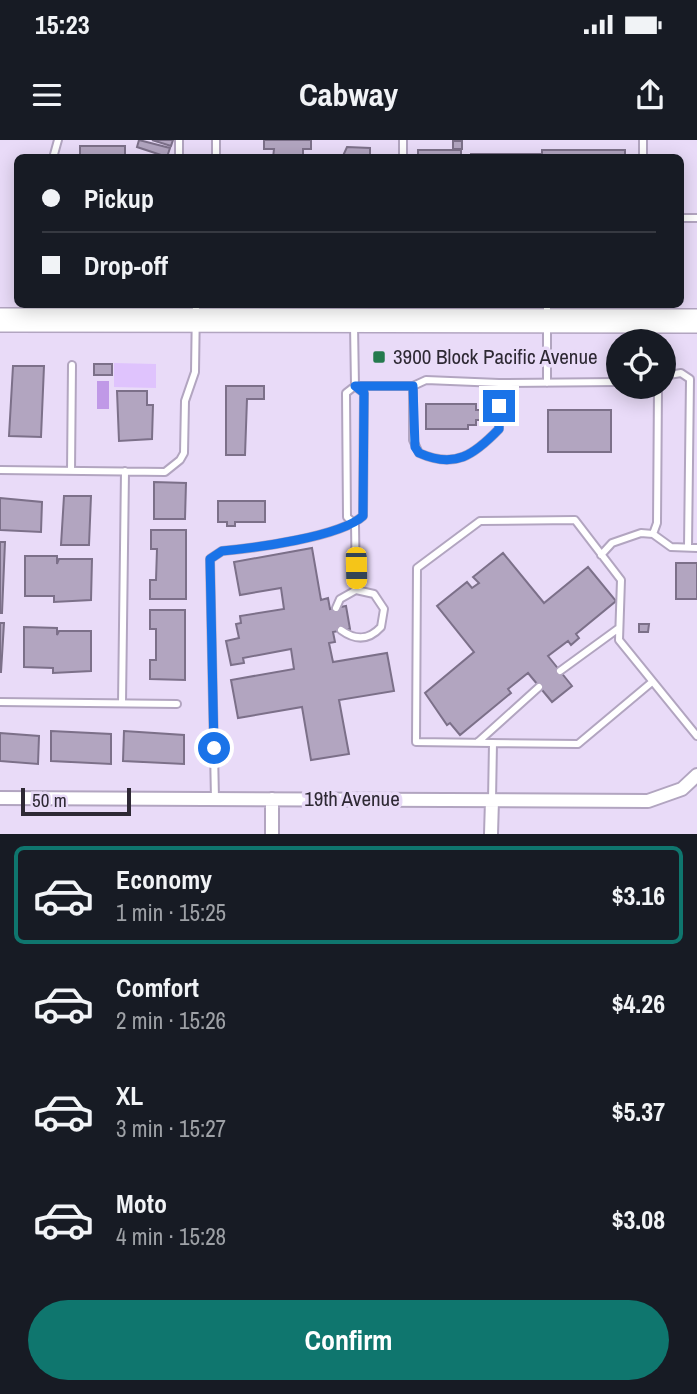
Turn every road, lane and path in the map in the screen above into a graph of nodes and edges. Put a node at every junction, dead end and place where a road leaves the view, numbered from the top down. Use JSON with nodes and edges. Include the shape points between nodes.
{"nodes":[{"id":1,"x":196,"y":312,"type":"edge"},
{"id":2,"x":547,"y":313,"type":"edge"},
{"id":3,"x":0,"y":320,"type":"edge"},
{"id":4,"x":354,"y":321,"type":"junction"},
{"id":5,"x":697,"y":321,"type":"edge"},
{"id":6,"x":72,"y":365,"type":"dead end"},
{"id":7,"x":676,"y":372,"type":"edge"},
{"id":8,"x":606,"y":382,"type":"edge"},
{"id":9,"x":499,"y":383,"type":"junction"},
{"id":10,"x":547,"y":383,"type":"junction"},
{"id":11,"x":355,"y":386,"type":"junction"},
{"id":12,"x":413,"y":386,"type":"junction"},
{"id":13,"x":658,"y":399,"type":"edge"},
{"id":14,"x":693,"y":413,"type":"edge"},
{"id":15,"x":0,"y":470,"type":"edge"},
{"id":16,"x":71,"y":471,"type":"junction"},
{"id":17,"x":125,"y":471,"type":"junction"},
{"id":18,"x":355,"y":524,"type":"junction"},
{"id":19,"x":653,"y":534,"type":"junction"},
{"id":20,"x":688,"y":548,"type":"junction"},
{"id":21,"x":697,"y":548,"type":"edge"},
{"id":22,"x":601,"y":555,"type":"junction"},
{"id":23,"x":356,"y":590,"type":"junction"},
{"id":24,"x":336,"y":608,"type":"dead end"},
{"id":25,"x":619,"y":628,"type":"junction"},
{"id":26,"x":341,"y":630,"type":"dead end"},
{"id":27,"x":560,"y":671,"type":"dead end"},
{"id":28,"x":652,"y":682,"type":"junction"},
{"id":29,"x":540,"y":687,"type":"dead end"},
{"id":30,"x":0,"y":702,"type":"edge"},
{"id":31,"x":122,"y":703,"type":"junction"},
{"id":32,"x":177,"y":704,"type":"dead end"},
{"id":33,"x":697,"y":736,"type":"edge"},
{"id":34,"x":478,"y":742,"type":"junction"},
{"id":35,"x":493,"y":743,"type":"junction"},
{"id":36,"x":697,"y":775,"type":"edge"},
{"id":37,"x":0,"y":798,"type":"edge"},
{"id":38,"x":215,"y":799,"type":"junction"},
{"id":39,"x":272,"y":799,"type":"junction"},
{"id":40,"x":492,"y":800,"type":"junction"},
{"id":41,"x":272,"y":834,"type":"edge"},
{"id":42,"x":491,"y":834,"type":"edge"}],
"edges":[{"from":1,"to":3,"type":"highway"},
{"from":1,"to":4,"type":"highway"},
{"from":1,"to":17,"type":"lane","via":[[195,372],[185,401],[184,453],[165,471]]},
{"from":2,"to":4,"type":"highway"},
{"from":2,"to":5,"type":"highway"},
{"from":2,"to":10,"type":"lane"},
{"from":4,"to":11,"type":"lane"},
{"from":6,"to":16,"type":"lane"},
{"from":7,"to":14,"type":"lane","via":[[687,374]]},
{"from":8,"to":10,"type":"lane"},
{"from":9,"to":10,"type":"lane"},
{"from":9,"to":12,"type":"lane","via":[[426,380]]},
{"from":9,"to":12,"type":"lane","via":[[499,429],[474,454],[452,458],[427,457],[415,447]]},
{"from":11,"to":12,"type":"lane"},
{"from":11,"to":18,"type":"lane","via":[[364,393],[363,516]]},
{"from":11,"to":18,"type":"lane","via":[[346,393],[347,517]]},
{"from":13,"to":19,"type":"lane","via":[[657,523]]},
{"from":14,"to":20,"type":"lane"},
{"from":15,"to":16,"type":"lane"},
{"from":16,"to":17,"type":"lane"},
{"from":17,"to":31,"type":"lane"},
{"from":18,"to":23,"type":"lane"},
{"from":18,"to":38,"type":"lane","via":[[334,532],[222,551],[210,559]]},
{"from":19,"to":20,"type":"lane","via":[[671,547]]},
{"from":19,"to":22,"type":"lane","via":[[623,537]]},
{"from":20,"to":21,"type":"lane"},
{"from":22,"to":25,"type":"lane","via":[[621,580]]},
{"from":22,"to":34,"type":"lane","via":[[575,520],[480,520],[417,568],[416,742]]},
{"from":23,"to":24,"type":"lane","via":[[340,599]]},
{"from":23,"to":26,"type":"lane","via":[[380,600],[381,627],[367,638]]},
{"from":25,"to":27,"type":"lane"},
{"from":25,"to":28,"type":"lane","via":[[618,640]]},
{"from":28,"to":33,"type":"lane"},
{"from":28,"to":35,"type":"lane","via":[[578,744]]},
{"from":29,"to":34,"type":"lane"},
{"from":30,"to":31,"type":"lane"},
{"from":31,"to":32,"type":"lane"},
{"from":34,"to":35,"type":"lane"},
{"from":35,"to":40,"type":"lane"},
{"from":36,"to":40,"type":"street","name":"19th Avenue","via":[[682,789],[648,801]]},
{"from":37,"to":38,"type":"street","name":"19th Avenue"},
{"from":38,"to":39,"type":"street","name":"19th Avenue"},
{"from":39,"to":40,"type":"street","name":"19th Avenue"},
{"from":39,"to":41,"type":"street"},
{"from":40,"to":42,"type":"street"}]}
